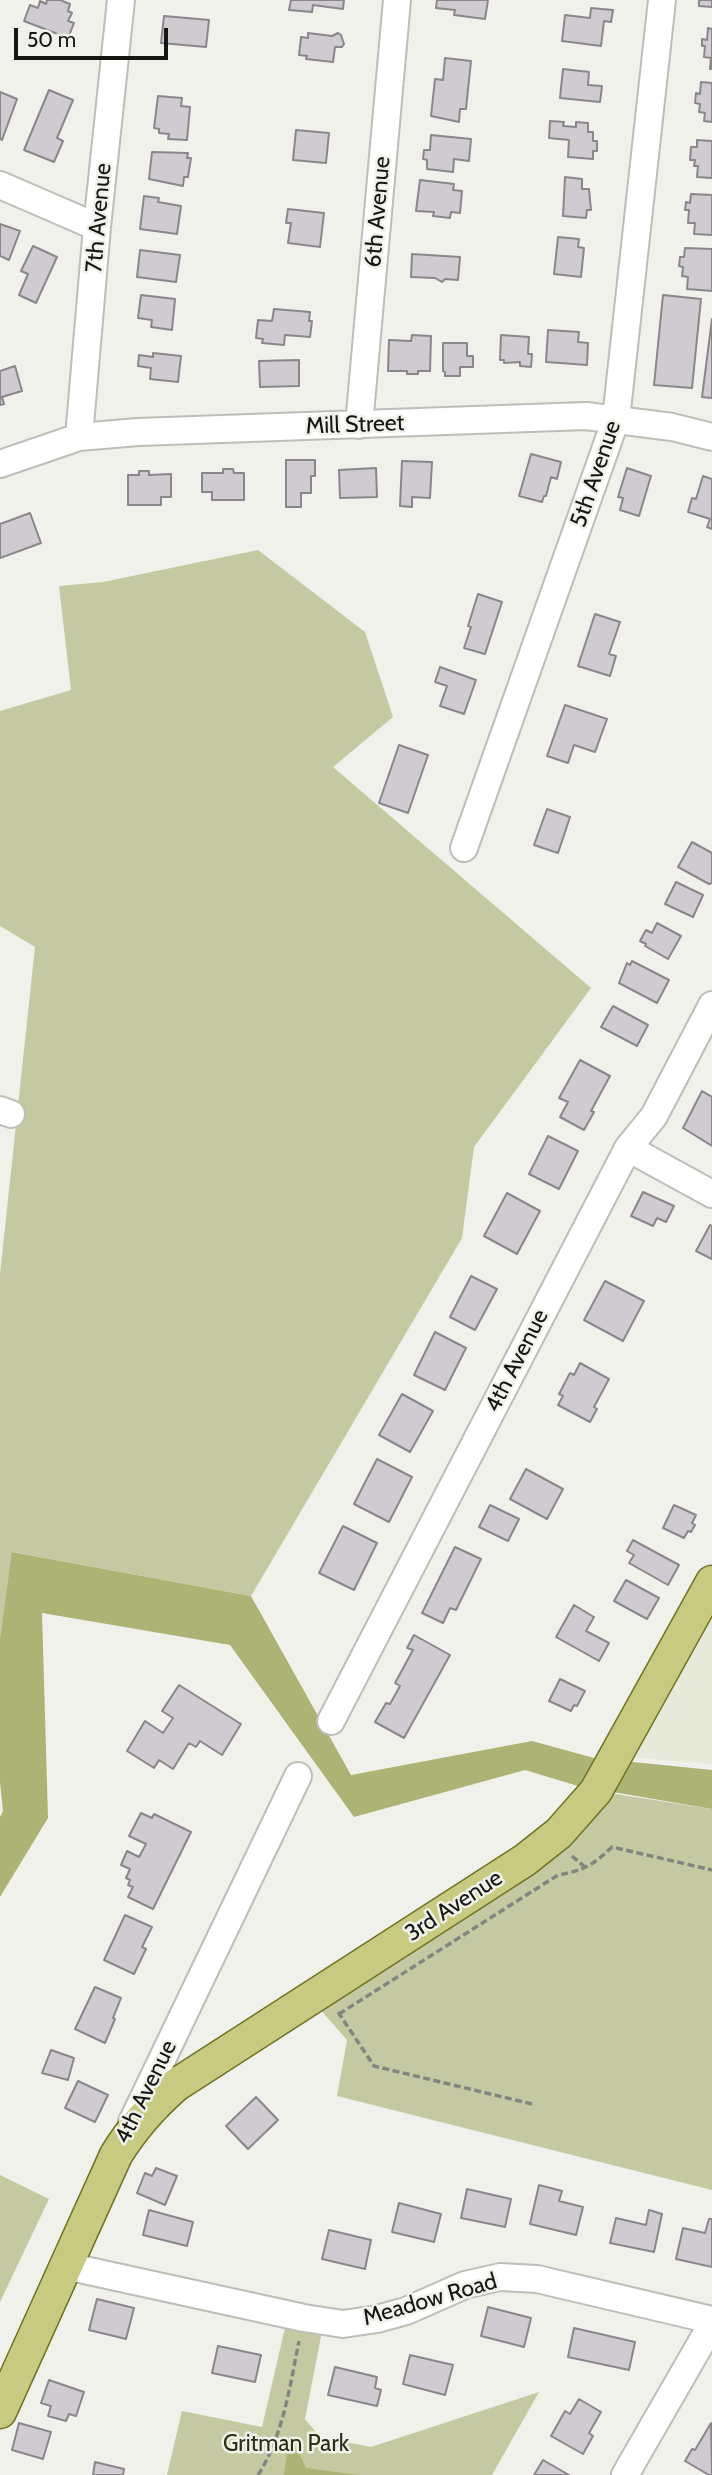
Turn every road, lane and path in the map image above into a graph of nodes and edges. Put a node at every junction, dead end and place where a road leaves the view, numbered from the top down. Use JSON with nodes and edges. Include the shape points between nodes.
{"nodes":[{"id":1,"x":121,"y":0,"type":"edge"},
{"id":2,"x":397,"y":0,"type":"edge"},
{"id":3,"x":663,"y":0,"type":"edge"},
{"id":4,"x":0,"y":185,"type":"edge"},
{"id":5,"x":97,"y":226,"type":"junction"},
{"id":6,"x":616,"y":419,"type":"junction"},
{"id":7,"x":359,"y":425,"type":"junction"},
{"id":8,"x":79,"y":437,"type":"junction"},
{"id":9,"x":712,"y":437,"type":"edge"},
{"id":10,"x":0,"y":464,"type":"edge"},
{"id":11,"x":464,"y":848,"type":"dead end"},
{"id":12,"x":712,"y":1005,"type":"edge"},
{"id":13,"x":628,"y":1147,"type":"junction"},
{"id":14,"x":712,"y":1194,"type":"edge"},
{"id":15,"x":712,"y":1582,"type":"edge"},
{"id":16,"x":331,"y":1721,"type":"dead end"},
{"id":17,"x":298,"y":1776,"type":"dead end"},
{"id":18,"x":712,"y":1870,"type":"edge"},
{"id":19,"x":331,"y":2002,"type":"junction"},
{"id":20,"x":532,"y":2104,"type":"dead end"},
{"id":21,"x":116,"y":2155,"type":"junction"},
{"id":22,"x":66,"y":2266,"type":"junction"},
{"id":23,"x":304,"y":2318,"type":"junction"},
{"id":24,"x":712,"y":2322,"type":"edge"},
{"id":25,"x":0,"y":2412,"type":"edge"},
{"id":26,"x":258,"y":2475,"type":"edge"},
{"id":27,"x":625,"y":2475,"type":"edge"}],
"edges":[{"from":1,"to":5,"type":"street","name":"7th Avenue"},
{"from":2,"to":7,"type":"street","name":"6th Avenue"},
{"from":3,"to":6,"type":"street","name":"5th Avenue"},
{"from":4,"to":5,"type":"street"},
{"from":5,"to":8,"type":"street","name":"7th Avenue"},
{"from":6,"to":7,"type":"street","name":"Mill Street","via":[[586,416]]},
{"from":6,"to":9,"type":"street","name":"Mill Street"},
{"from":6,"to":11,"type":"street","name":"5th Avenue"},
{"from":7,"to":8,"type":"street","name":"Mill Street"},
{"from":8,"to":10,"type":"street","name":"Mill Street"},
{"from":12,"to":13,"type":"street","name":"4th Avenue","via":[[654,1116]]},
{"from":13,"to":14,"type":"street"},
{"from":13,"to":16,"type":"street","name":"4th Avenue"},
{"from":15,"to":19,"type":"main road","name":"3rd Avenue","via":[[596,1791],[559,1833]]},
{"from":17,"to":21,"type":"street","name":"4th Avenue"},
{"from":18,"to":19,"type":"path","via":[[612,1847],[594,1864],[558,1875]]},
{"from":19,"to":20,"type":"path","via":[[374,2066]]},
{"from":19,"to":21,"type":"main road","name":"3rd Avenue","via":[[176,2085],[151,2107]]},
{"from":21,"to":22,"type":"main road","name":"4th Avenue"},
{"from":22,"to":23,"type":"street","name":"Meadow Road"},
{"from":22,"to":25,"type":"main road","name":"4th Avenue"},
{"from":23,"to":24,"type":"street","name":"Meadow Road","via":[[343,2323],[377,2319],[500,2277],[537,2278]]},
{"from":23,"to":26,"type":"path","via":[[271,2454]]},
{"from":24,"to":27,"type":"street"}]}
